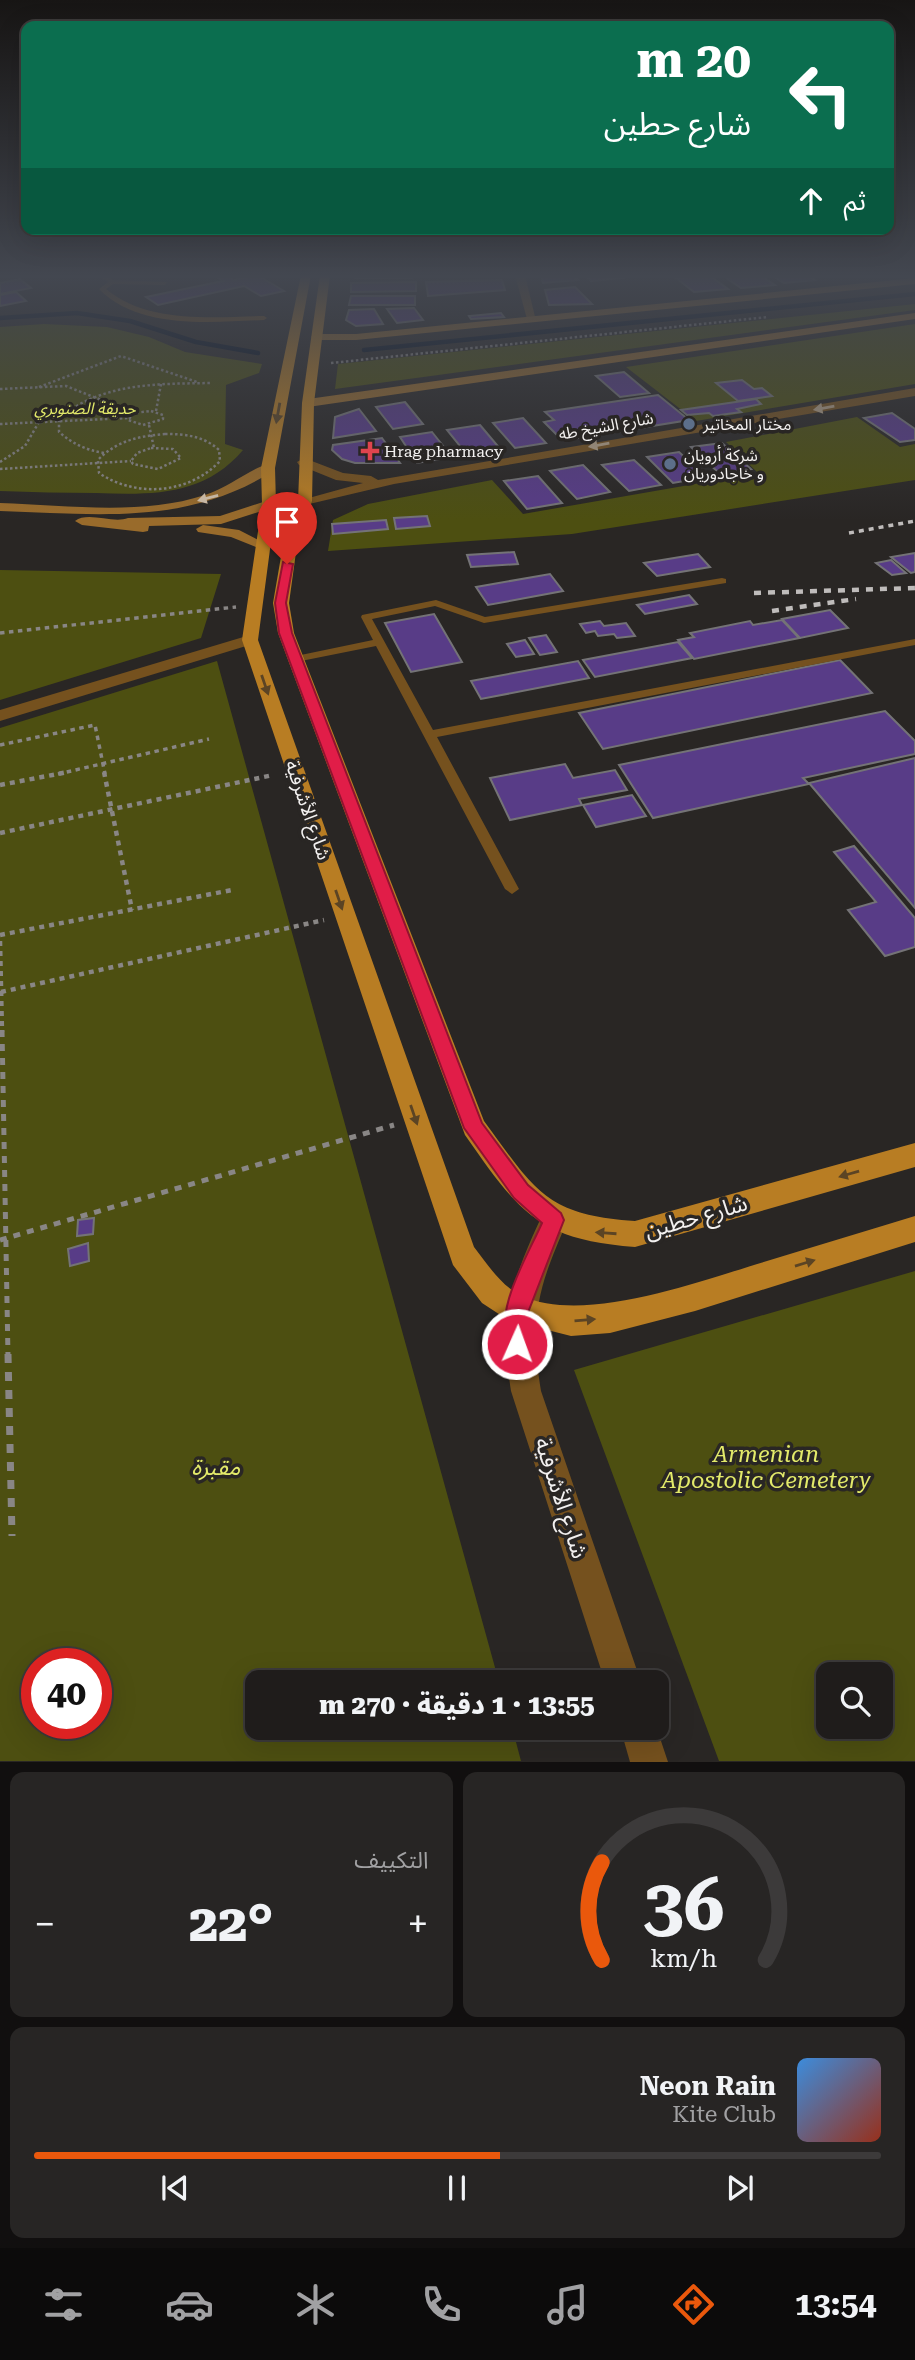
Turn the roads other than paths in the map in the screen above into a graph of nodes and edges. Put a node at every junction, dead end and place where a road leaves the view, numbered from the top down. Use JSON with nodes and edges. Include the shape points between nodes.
{"nodes":[{"id":1,"x":290,"y":357,"type":"edge"},
{"id":2,"x":313,"y":357,"type":"edge"},
{"id":3,"x":627,"y":357,"type":"edge"},
{"id":4,"x":915,"y":392,"type":"edge"},
{"id":5,"x":308,"y":403,"type":"junction"},
{"id":6,"x":304,"y":462,"type":"junction"},
{"id":7,"x":268,"y":468,"type":"junction"},
{"id":8,"x":394,"y":480,"type":"junction"},
{"id":9,"x":287,"y":502,"type":"junction"},
{"id":10,"x":0,"y":508,"type":"edge"},
{"id":11,"x":0,"y":520,"type":"edge"},
{"id":12,"x":82,"y":521,"type":"junction"},
{"id":13,"x":261,"y":545,"type":"junction"},
{"id":14,"x":722,"y":581,"type":"dead end"},
{"id":15,"x":250,"y":640,"type":"junction"},
{"id":16,"x":377,"y":642,"type":"junction"},
{"id":17,"x":915,"y":642,"type":"edge"},
{"id":18,"x":296,"y":659,"type":"junction"},
{"id":19,"x":0,"y":716,"type":"edge"},
{"id":20,"x":428,"y":735,"type":"junction"},
{"id":21,"x":512,"y":889,"type":"dead end"},
{"id":22,"x":474,"y":1128,"type":"joint"},
{"id":23,"x":915,"y":1155,"type":"edge"},
{"id":24,"x":554,"y":1220,"type":"junction"},
{"id":25,"x":915,"y":1229,"type":"edge"},
{"id":26,"x":518,"y":1310,"type":"junction"},
{"id":27,"x":619,"y":1670,"type":"edge"},
{"id":28,"x":642,"y":1740,"type":"edge"},
{"id":29,"x":649,"y":1762,"type":"edge"}],
"edges":[{"from":1,"to":7,"type":"main road","name":"شارع الأشرفية","one_way":true},
{"from":2,"to":5,"type":"main road","name":"شارع الأشرفية"},
{"from":3,"to":5,"type":"main road"},
{"from":4,"to":8,"type":"street","name":"شارع الشيخ طه","one_way":true},
{"from":5,"to":6,"type":"main road","name":"شارع الأشرفية"},
{"from":6,"to":8,"type":"street","via":[[341,477]]},
{"from":6,"to":9,"type":"main road","name":"شارع الأشرفية"},
{"from":7,"to":9,"type":"main road","name":"شارع الأشرفية"},
{"from":7,"to":10,"type":"main road","one_way":true,"via":[[230,491],[175,506]]},
{"from":8,"to":9,"type":"street","name":"شارع الشيخ طه"},
{"from":9,"to":12,"type":"main road","via":[[201,522]]},
{"from":9,"to":13,"type":"main road","name":"شارع الأشرفية"},
{"from":9,"to":18,"type":"main road","name":"شارع الأشرفية","via":[[290,545],[281,603]]},
{"from":11,"to":12,"type":"main road"},
{"from":12,"to":13,"type":"main road","via":[[216,530]]},
{"from":13,"to":15,"type":"main road","name":"شارع الأشرفية"},
{"from":14,"to":16,"type":"lane","via":[[484,620],[436,603],[366,617]]},
{"from":15,"to":19,"type":"street"},
{"from":15,"to":26,"type":"main road","name":"شارع الأشرفية","one_way":true,"via":[[463,1255],[492,1293]]},
{"from":16,"to":18,"type":"lane"},
{"from":16,"to":20,"type":"lane"},
{"from":17,"to":20,"type":"lane"},
{"from":18,"to":22,"type":"main road","name":"شارع الأشرفية"},
{"from":20,"to":21,"type":"lane"},
{"from":22,"to":24,"type":"main road","name":"شارع حطين","via":[[521,1192]]},
{"from":23,"to":24,"type":"main road","name":"شارع حطين","one_way":true,"via":[[635,1234],[598,1233]]},
{"from":24,"to":26,"type":"street","name":"شارع الأشرفية"},
{"from":26,"to":25,"type":"main road","one_way":true,"via":[[571,1321],[610,1318],[695,1297]]},
{"from":26,"to":27,"type":"street","name":"شارع الأشرفية","via":[[517,1344],[526,1391]]},
{"from":28,"to":29,"type":"street"}]}
